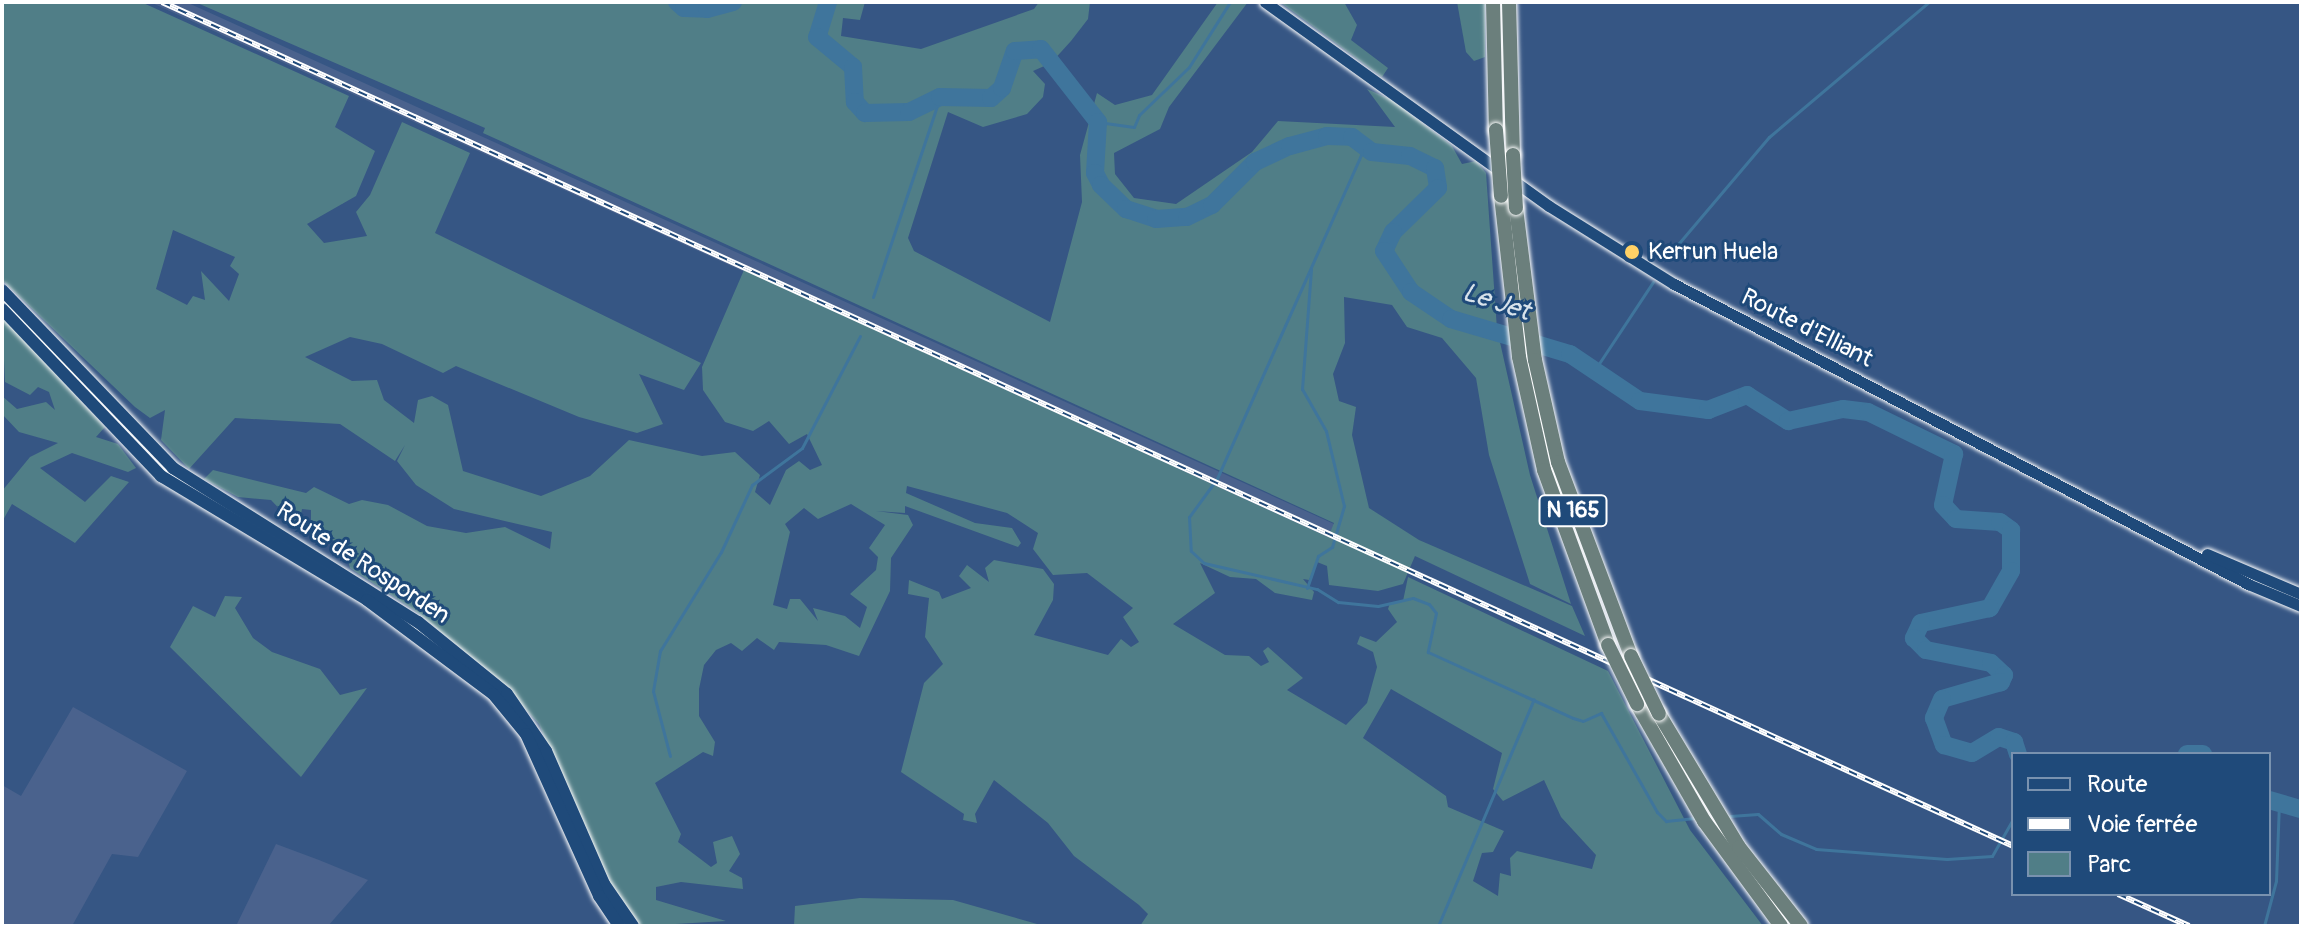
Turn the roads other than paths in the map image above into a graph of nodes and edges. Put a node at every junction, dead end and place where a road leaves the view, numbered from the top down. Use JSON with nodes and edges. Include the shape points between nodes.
{"nodes":[{"id":1,"x":1265,"y":2,"type":"edge"},
{"id":2,"x":1493,"y":2,"type":"edge"},
{"id":3,"x":1509,"y":2,"type":"edge"},
{"id":4,"x":2,"y":290,"type":"edge"},
{"id":5,"x":2,"y":309,"type":"edge"},
{"id":6,"x":2148,"y":528,"type":"junction"},
{"id":7,"x":2301,"y":594,"type":"edge"},
{"id":8,"x":2301,"y":606,"type":"edge"},
{"id":9,"x":619,"y":926,"type":"edge"},
{"id":10,"x":633,"y":926,"type":"edge"},
{"id":11,"x":1781,"y":926,"type":"edge"},
{"id":12,"x":1801,"y":926,"type":"edge"}],
"edges":[{"from":1,"to":6,"type":"street","name":"Route d'Elliant","via":[[1608,245]]},
{"from":2,"to":11,"type":"highway","number":"N 165","bridge":true,"via":[[1496,130],[1513,317],[1555,509],[1637,704],[1704,821]]},
{"from":3,"to":12,"type":"highway","number":"N 165","bridge":true,"via":[[1516,208],[1526,298],[1535,360],[1571,505],[1659,714],[1733,837]]},
{"from":4,"to":10,"type":"main road","name":"Route de Rosporden","via":[[173,468],[418,622],[507,694],[546,751],[604,884]]},
{"from":5,"to":9,"type":"main road","name":"Route de Rosporden","via":[[161,476],[396,619],[493,694],[526,734],[599,896]]},
{"from":6,"to":7,"type":"street","name":"Route d'Elliant"},
{"from":6,"to":8,"type":"street","name":"Route d'Elliant"}]}
